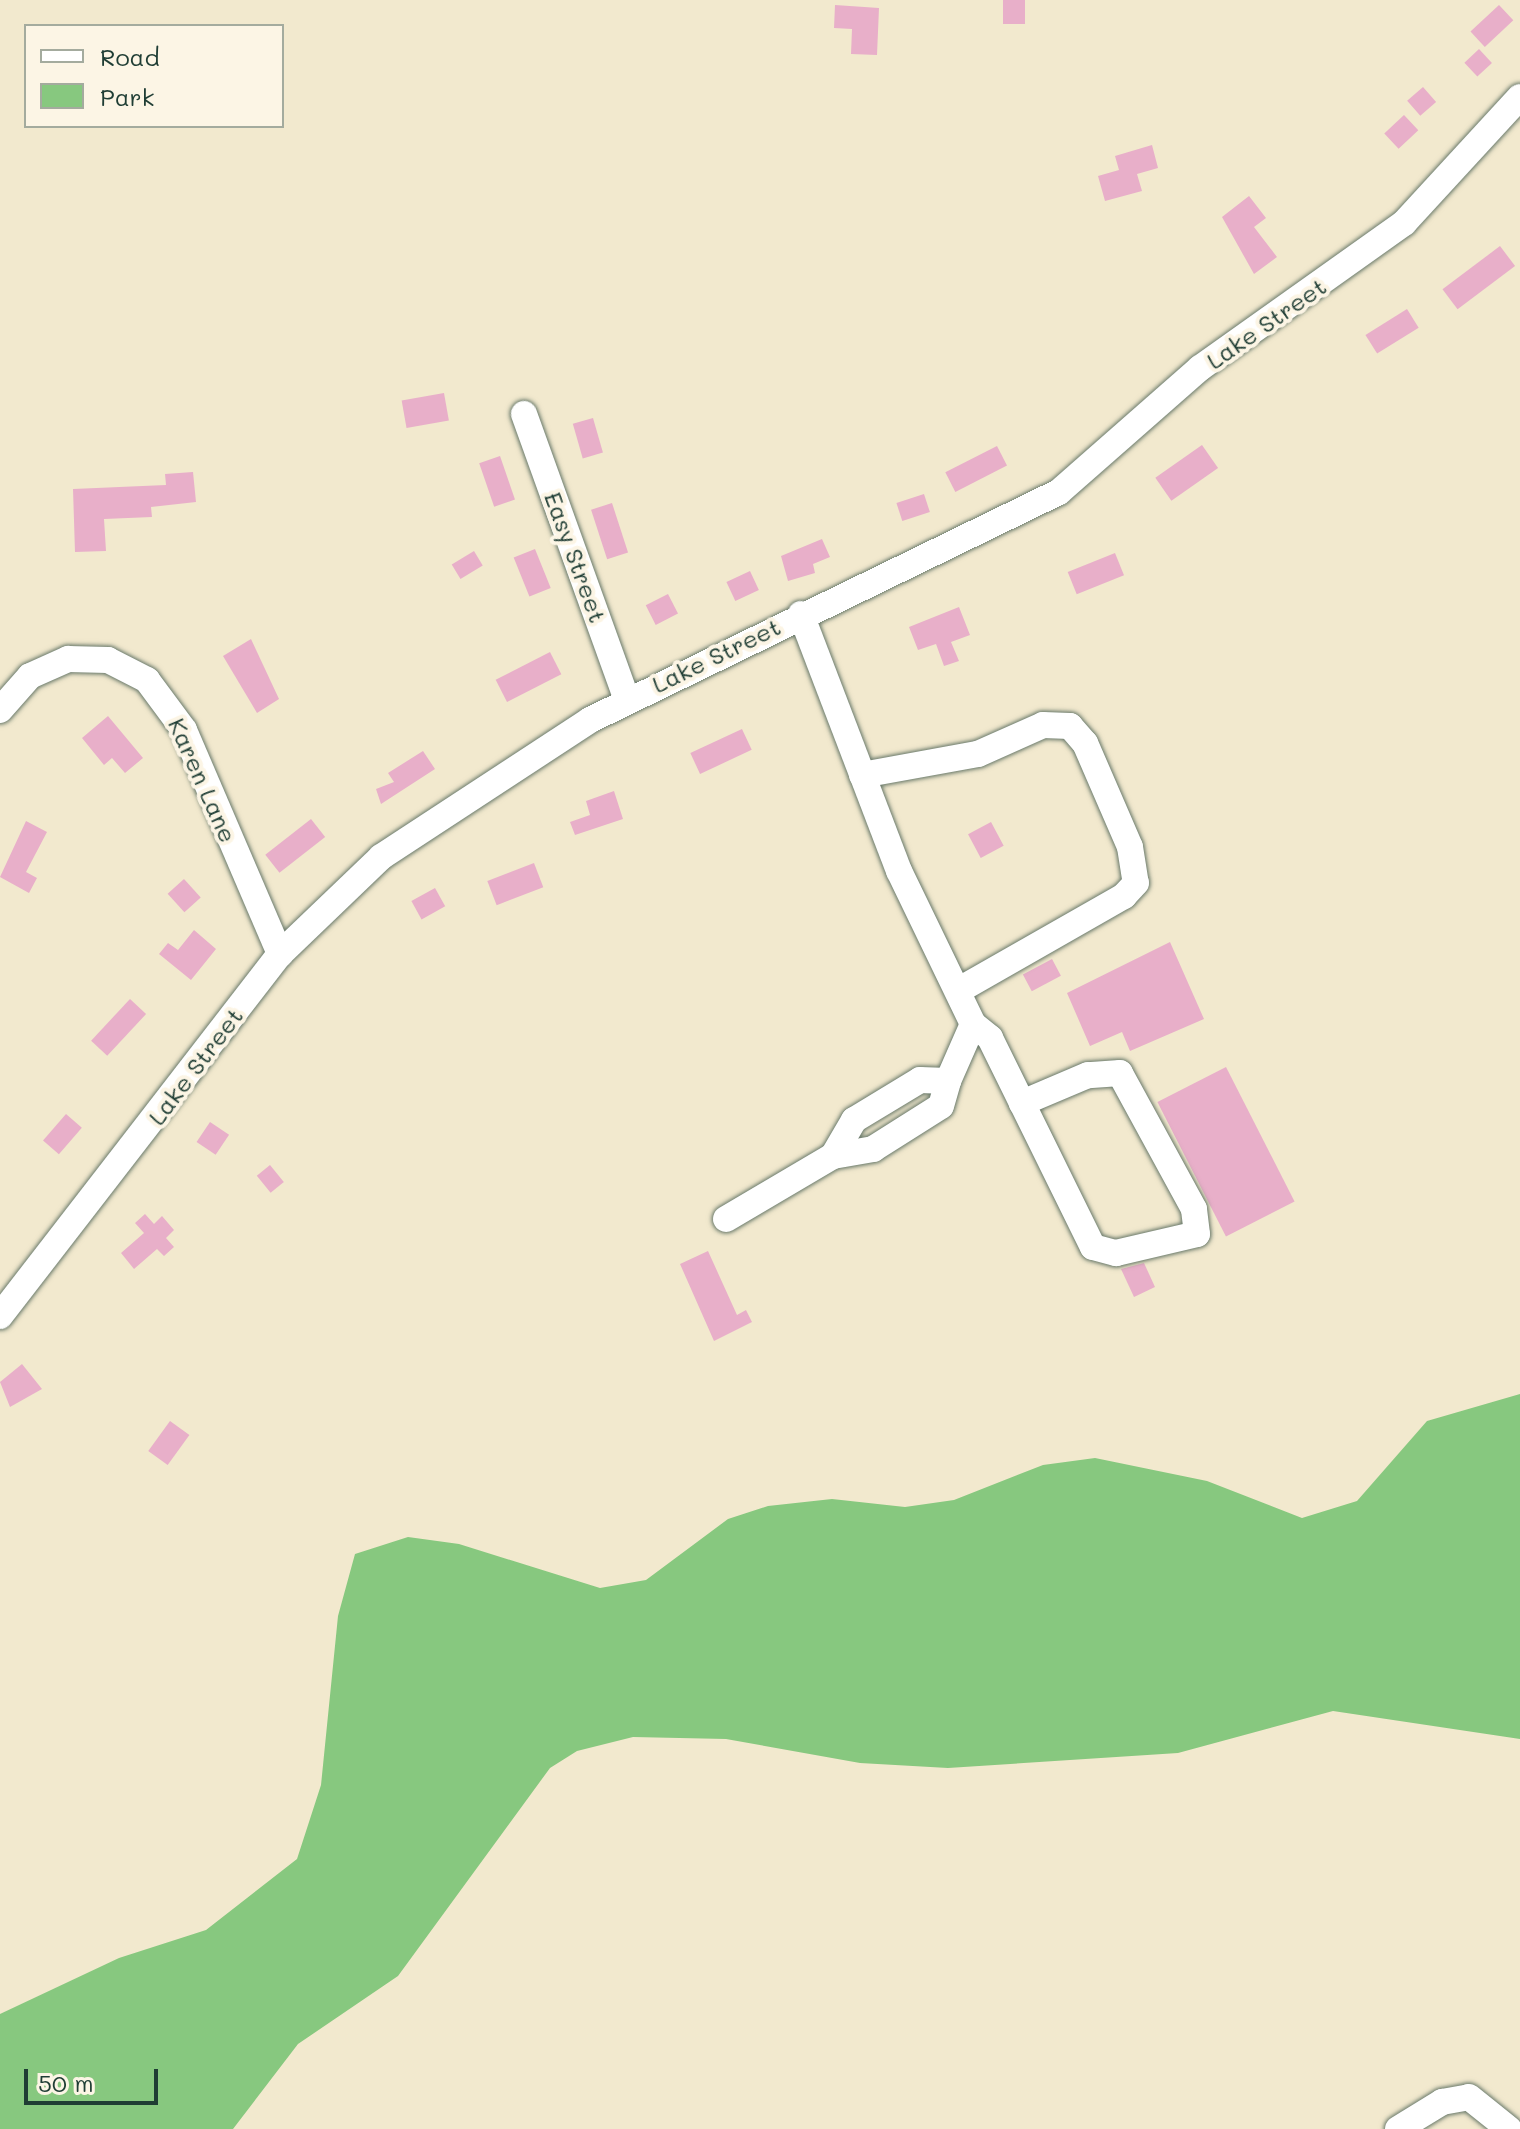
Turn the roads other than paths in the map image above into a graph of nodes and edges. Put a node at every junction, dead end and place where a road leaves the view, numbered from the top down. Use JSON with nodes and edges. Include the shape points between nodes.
{"nodes":[{"id":1,"x":1520,"y":97,"type":"edge"},
{"id":2,"x":524,"y":414,"type":"dead end"},
{"id":3,"x":801,"y":614,"type":"junction"},
{"id":4,"x":627,"y":700,"type":"junction"},
{"id":5,"x":0,"y":710,"type":"edge"},
{"id":6,"x":862,"y":775,"type":"junction"},
{"id":7,"x":280,"y":954,"type":"junction"},
{"id":8,"x":961,"y":989,"type":"junction"},
{"id":9,"x":973,"y":1024,"type":"junction"},
{"id":10,"x":1022,"y":1103,"type":"junction"},
{"id":11,"x":726,"y":1219,"type":"dead end"},
{"id":12,"x":0,"y":1316,"type":"edge"},
{"id":13,"x":1398,"y":2129,"type":"edge"},
{"id":14,"x":1509,"y":2129,"type":"edge"}],
"edges":[{"from":1,"to":3,"type":"street","name":"Lake Street","via":[[1404,223],[1200,368],[1059,492]]},
{"from":2,"to":4,"type":"street","name":"Easy Street"},
{"from":3,"to":4,"type":"street","name":"Lake Street"},
{"from":3,"to":6,"type":"street"},
{"from":4,"to":7,"type":"street","name":"Lake Street","via":[[406,839]]},
{"from":5,"to":7,"type":"street","name":"Karen Lane","via":[[30,676],[68,659],[108,660],[147,680],[184,730]]},
{"from":6,"to":8,"type":"street","via":[[899,871]]},
{"from":6,"to":8,"type":"street","via":[[978,754],[1043,725],[1070,726],[1085,743],[1130,847],[1136,883],[1124,896]]},
{"from":7,"to":12,"type":"street","name":"Lake Street"},
{"from":8,"to":9,"type":"street"},
{"from":9,"to":10,"type":"street","via":[[990,1038]]},
{"from":9,"to":11,"type":"street","via":[[948,1081],[920,1080],[854,1120],[833,1156]]},
{"from":10,"to":10,"type":"street","via":[[1093,1247],[1116,1253],[1197,1234],[1194,1209],[1120,1073],[1088,1075]]},
{"from":13,"to":14,"type":"street","via":[[1442,2102],[1469,2097]]}]}
